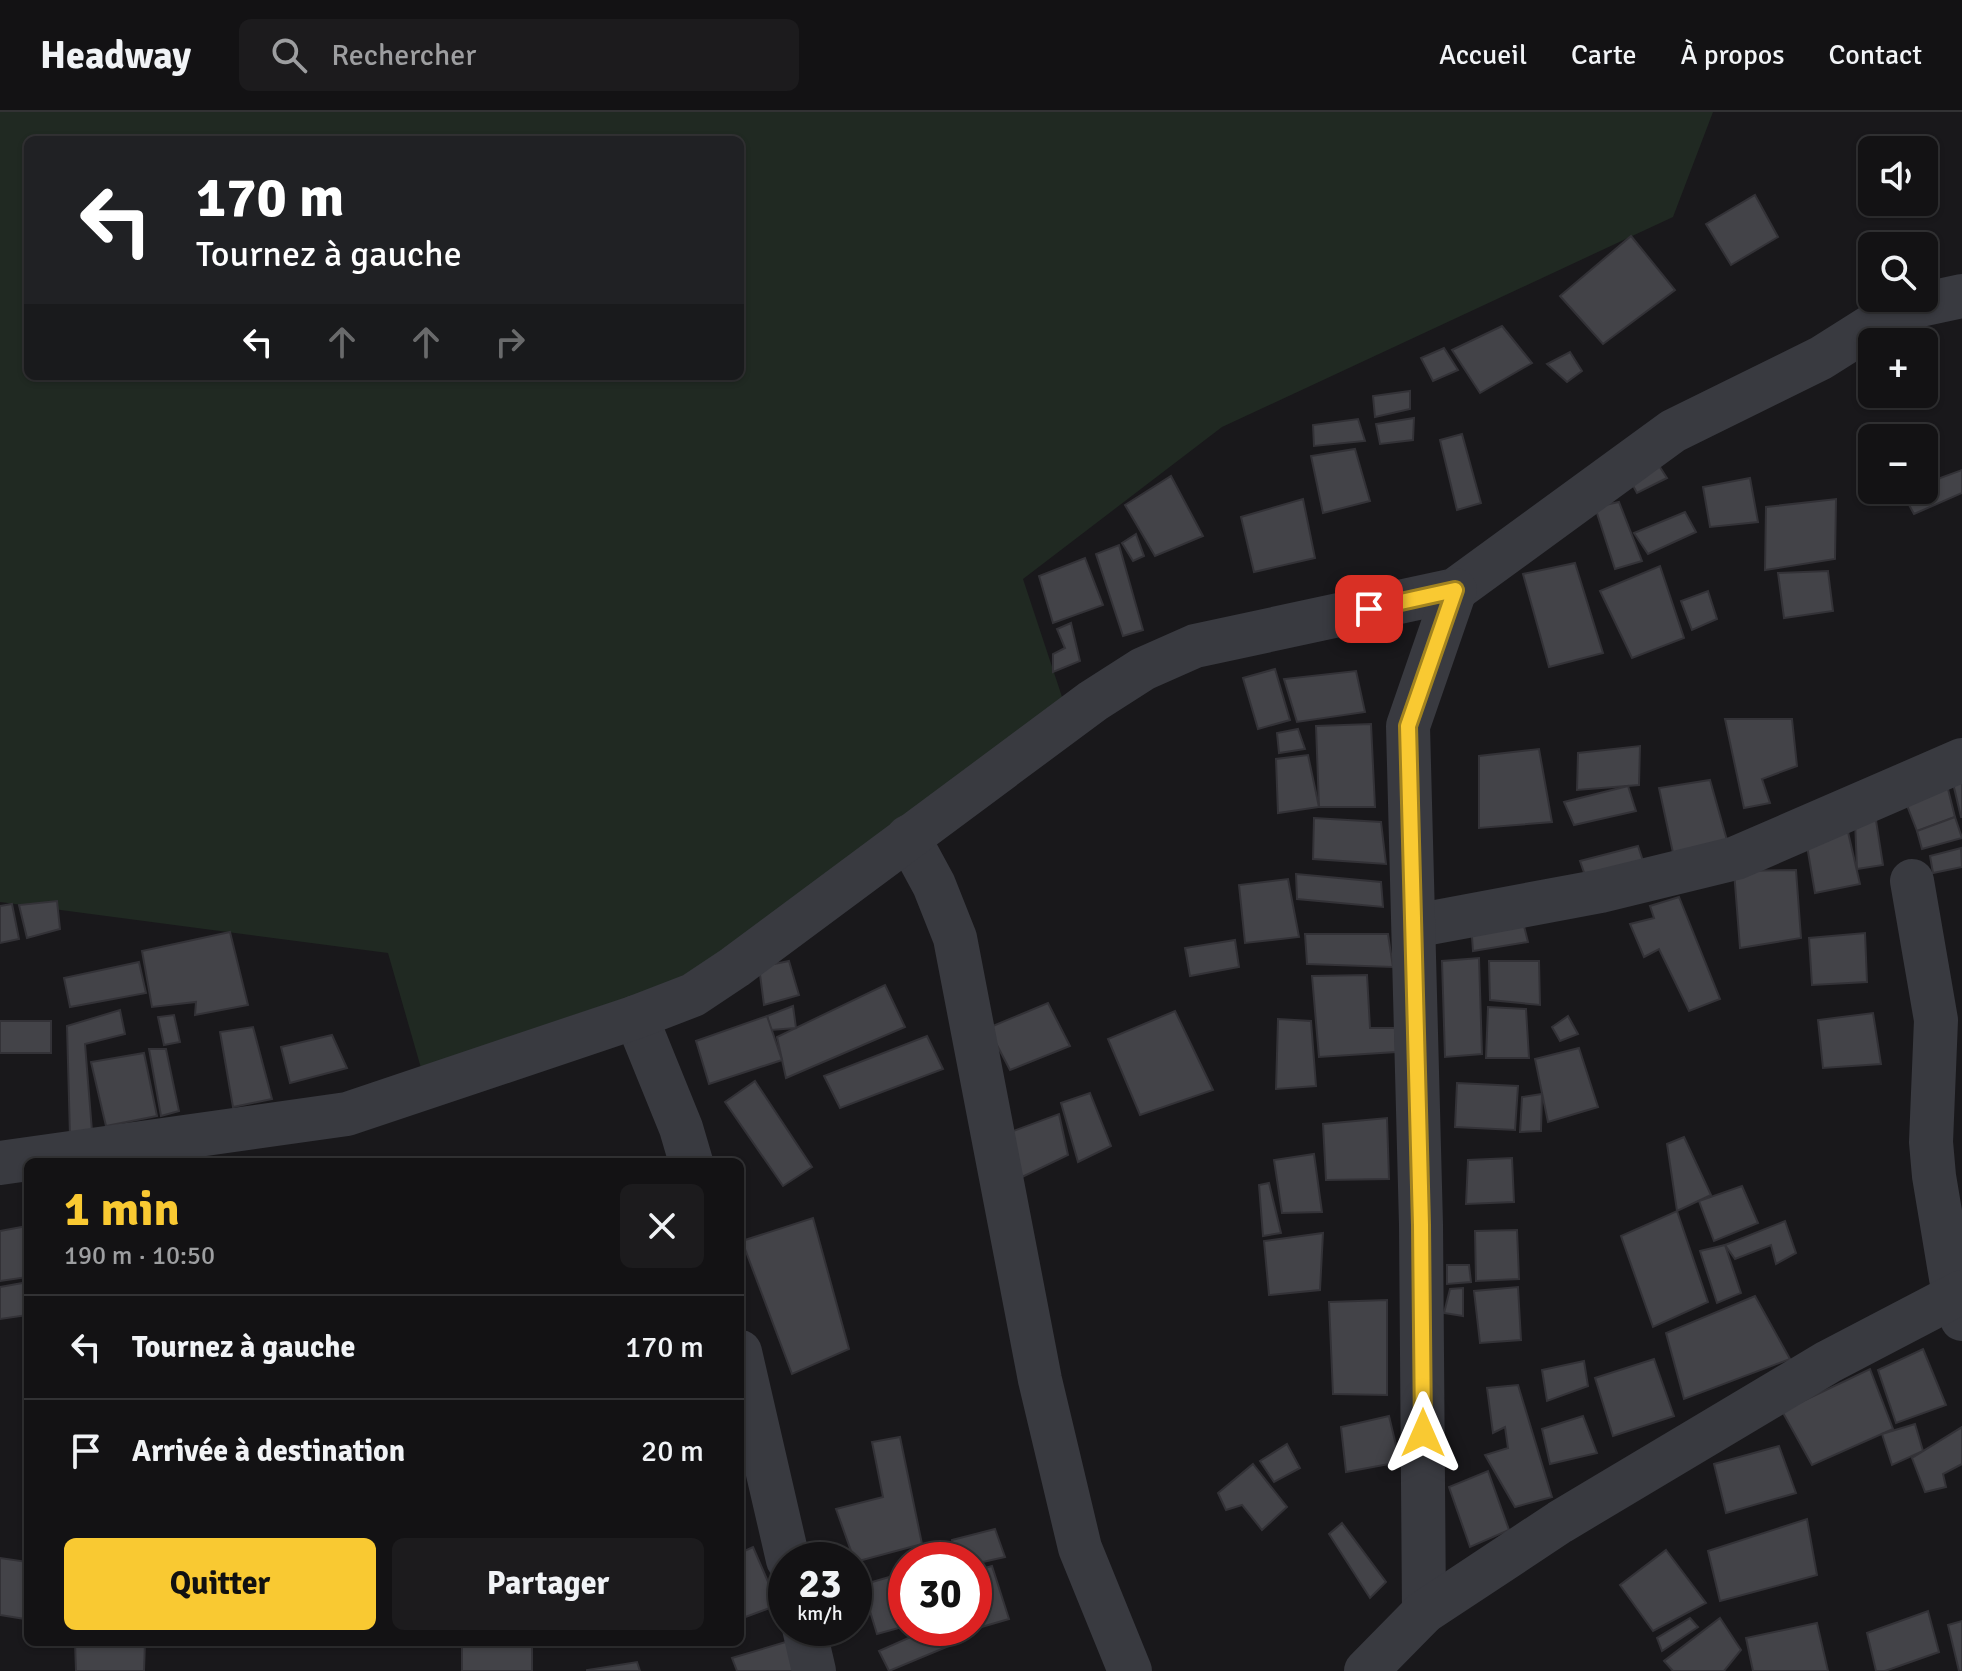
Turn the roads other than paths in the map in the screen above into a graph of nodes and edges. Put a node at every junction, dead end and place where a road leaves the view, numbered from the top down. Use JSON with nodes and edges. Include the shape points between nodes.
{"nodes":[{"id":1,"x":1962,"y":296,"type":"edge"},
{"id":2,"x":1455,"y":590,"type":"junction"},
{"id":3,"x":1962,"y":760,"type":"edge"},
{"id":4,"x":908,"y":837,"type":"junction"},
{"id":5,"x":1912,"y":881,"type":"dead end"},
{"id":6,"x":1414,"y":926,"type":"junction"},
{"id":7,"x":636,"y":1017,"type":"junction"},
{"id":8,"x":35,"y":1158,"type":"edge"},
{"id":9,"x":690,"y":1158,"type":"edge"},
{"id":10,"x":24,"y":1160,"type":"edge"},
{"id":11,"x":0,"y":1163,"type":"edge"},
{"id":12,"x":1959,"y":1302,"type":"edge"},
{"id":13,"x":744,"y":1369,"type":"edge"},
{"id":14,"x":784,"y":1542,"type":"edge"},
{"id":15,"x":1424,"y":1612,"type":"junction"},
{"id":16,"x":808,"y":1646,"type":"edge"},
{"id":17,"x":814,"y":1671,"type":"edge"},
{"id":18,"x":1130,"y":1671,"type":"edge"},
{"id":19,"x":1366,"y":1671,"type":"edge"}],
"edges":[{"from":1,"to":2,"type":"street","via":[[1897,310],[1821,358],[1673,431]]},
{"from":2,"to":4,"type":"street","via":[[1195,646],[1143,669]]},
{"from":2,"to":6,"type":"street","via":[[1408,726]]},
{"from":3,"to":6,"type":"street","via":[[1736,858],[1601,891]]},
{"from":4,"to":7,"type":"street","via":[[712,983]]},
{"from":4,"to":18,"type":"street","via":[[955,938],[1040,1380],[1080,1548]]},
{"from":5,"to":12,"type":"street","via":[[1936,1020],[1931,1142]]},
{"from":6,"to":15,"type":"street"},
{"from":7,"to":8,"type":"street","via":[[347,1114]]},
{"from":7,"to":9,"type":"street"},
{"from":10,"to":11,"type":"street"},
{"from":12,"to":15,"type":"street","via":[[1828,1362],[1560,1522]]},
{"from":13,"to":14,"type":"street"},
{"from":15,"to":19,"type":"street"},
{"from":16,"to":17,"type":"street"}]}
